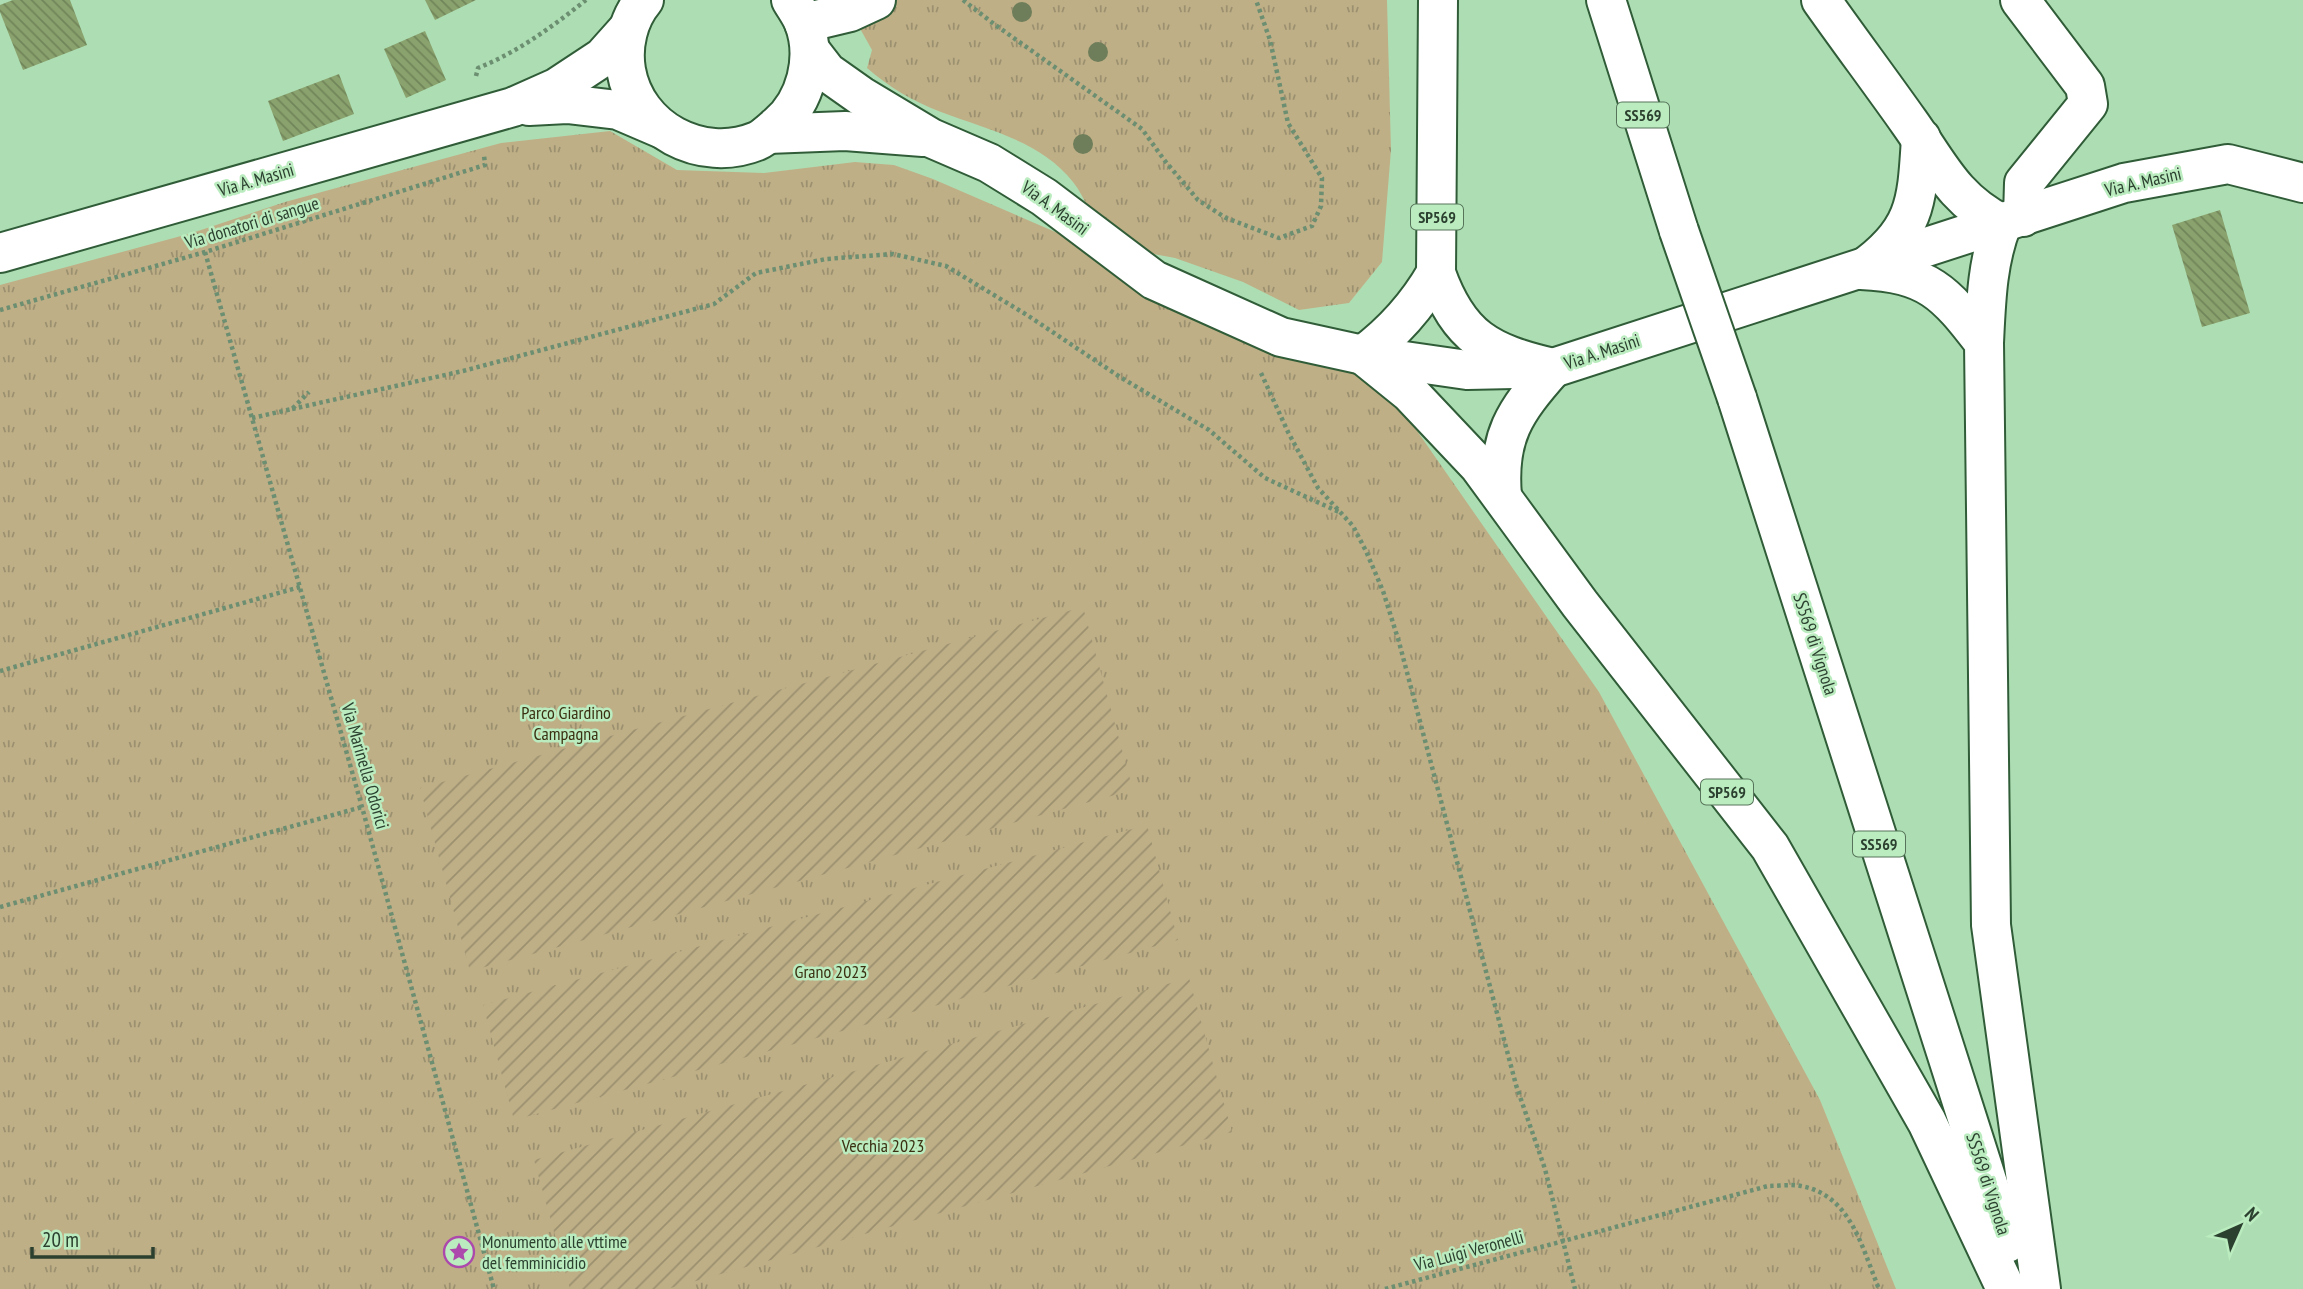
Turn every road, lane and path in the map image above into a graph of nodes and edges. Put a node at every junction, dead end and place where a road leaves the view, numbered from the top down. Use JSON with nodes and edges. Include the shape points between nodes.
{"nodes":[{"id":1,"x":586,"y":0,"type":"edge"},
{"id":2,"x":876,"y":0,"type":"edge"},
{"id":3,"x":963,"y":0,"type":"edge"},
{"id":4,"x":1256,"y":0,"type":"edge"},
{"id":5,"x":1438,"y":0,"type":"edge"},
{"id":6,"x":1606,"y":0,"type":"edge"},
{"id":7,"x":1821,"y":0,"type":"edge"},
{"id":8,"x":2020,"y":0,"type":"edge"},
{"id":9,"x":636,"y":15,"type":"edge"},
{"id":10,"x":802,"y":24,"type":"edge"},
{"id":11,"x":475,"y":79,"type":"dead end"},
{"id":12,"x":513,"y":107,"type":"junction"},
{"id":13,"x":660,"y":128,"type":"junction"},
{"id":14,"x":768,"y":134,"type":"junction"},
{"id":15,"x":931,"y":138,"type":"junction"},
{"id":16,"x":1921,"y":138,"type":"junction"},
{"id":17,"x":483,"y":152,"type":"dead end"},
{"id":18,"x":2303,"y":183,"type":"edge"},
{"id":19,"x":2012,"y":220,"type":"junction"},
{"id":20,"x":205,"y":252,"type":"junction"},
{"id":21,"x":0,"y":253,"type":"edge"},
{"id":22,"x":1861,"y":270,"type":"junction"},
{"id":23,"x":1436,"y":273,"type":"junction"},
{"id":24,"x":0,"y":310,"type":"edge"},
{"id":25,"x":1244,"y":321,"type":"junction"},
{"id":26,"x":1984,"y":343,"type":"junction"},
{"id":27,"x":1363,"y":355,"type":"junction"},
{"id":28,"x":1553,"y":368,"type":"junction"},
{"id":29,"x":309,"y":392,"type":"dead end"},
{"id":30,"x":292,"y":409,"type":"junction"},
{"id":31,"x":252,"y":418,"type":"junction"},
{"id":32,"x":1503,"y":496,"type":"junction"},
{"id":33,"x":1339,"y":512,"type":"junction"},
{"id":34,"x":300,"y":587,"type":"junction"},
{"id":35,"x":0,"y":671,"type":"edge"},
{"id":36,"x":362,"y":807,"type":"junction"},
{"id":37,"x":0,"y":907,"type":"edge"},
{"id":38,"x":1561,"y":1240,"type":"junction"},
{"id":39,"x":494,"y":1289,"type":"edge"},
{"id":40,"x":1385,"y":1289,"type":"edge"},
{"id":41,"x":1575,"y":1289,"type":"edge"},
{"id":42,"x":1879,"y":1289,"type":"edge"},
{"id":43,"x":2006,"y":1289,"type":"edge"},
{"id":44,"x":2021,"y":1289,"type":"edge"},
{"id":45,"x":2040,"y":1289,"type":"edge"}],
"edges":[{"from":1,"to":11,"type":"path","via":[[545,33],[478,68]]},
{"from":2,"to":10,"type":"main road"},
{"from":3,"to":4,"type":"path","via":[[1142,129],[1198,200],[1226,218],[1279,238],[1312,226],[1321,206],[1322,178],[1288,123]]},
{"from":5,"to":23,"type":"main road","number":"SP569"},
{"from":6,"to":44,"type":"main road","name":"SS569 di Vignola","number":"SS569","bridge":true},
{"from":7,"to":16,"type":"main road"},
{"from":8,"to":19,"type":"main road","via":[[2085,86],[2088,104],[2024,183]]},
{"from":9,"to":12,"type":"main road","name":"Via A. Masini","via":[[603,57],[556,89]]},
{"from":9,"to":13,"type":"main road","name":"Via A. Masini","via":[[624,57],[629,84],[641,108]]},
{"from":10,"to":14,"type":"main road","name":"Via A. Masini","via":[[808,75],[786,118]]},
{"from":10,"to":15,"type":"main road","name":"Via A. Masini","via":[[827,72]]},
{"from":12,"to":13,"type":"main road","name":"Via A. Masini","via":[[567,104],[618,110]]},
{"from":12,"to":21,"type":"main road","name":"Via A. Masini"},
{"from":13,"to":14,"type":"main road","name":"Via A. Masini","via":[[685,142],[713,149],[758,141]]},
{"from":14,"to":15,"type":"main road","name":"Via A. Masini","via":[[845,131]]},
{"from":15,"to":25,"type":"main road","name":"Via A. Masini","via":[[989,163],[1044,197],[1154,280]]},
{"from":16,"to":19,"type":"main road","via":[[1954,189],[1982,214]]},
{"from":16,"to":22,"type":"main road","via":[[1918,192],[1905,226],[1895,242]]},
{"from":17,"to":20,"type":"path","name":"Via donatori di sangue","via":[[485,165]]},
{"from":18,"to":19,"type":"main road","name":"Via A. Masini","via":[[2228,164],[2124,183]]},
{"from":19,"to":22,"type":"main road","name":"Via A. Masini"},
{"from":19,"to":26,"type":"main road","via":[[1993,249]]},
{"from":20,"to":24,"type":"path","name":"Via donatori di sangue"},
{"from":20,"to":31,"type":"path","name":"Via Marinella Odorici"},
{"from":22,"to":26,"type":"main road","via":[[1886,271],[1929,285],[1944,295]]},
{"from":22,"to":28,"type":"main road","name":"Via A. Masini"},
{"from":23,"to":27,"type":"main road","via":[[1404,320]]},
{"from":23,"to":28,"type":"main road","number":"SP569","via":[[1446,301],[1478,340],[1520,360]]},
{"from":25,"to":27,"type":"main road","name":"Via A. Masini","via":[[1281,337]]},
{"from":25,"to":33,"type":"path","via":[[1265,384],[1288,432],[1318,488]]},
{"from":26,"to":45,"type":"main road","via":[[1991,925]]},
{"from":27,"to":28,"type":"main road","name":"Via A. Masini","via":[[1467,370]]},
{"from":27,"to":32,"type":"main road","number":"SP569","via":[[1444,427]]},
{"from":28,"to":32,"type":"main road","via":[[1511,425],[1500,468]]},
{"from":29,"to":30,"type":"path"},
{"from":30,"to":31,"type":"path"},
{"from":30,"to":33,"type":"path","via":[[463,371],[714,304],[756,273],[826,258],[893,254],[946,266],[1209,430],[1265,478]]},
{"from":31,"to":34,"type":"path","name":"Via Marinella Odorici"},
{"from":32,"to":43,"type":"main road","number":"SP569","via":[[1580,604],[1770,847],[1927,1122]]},
{"from":33,"to":38,"type":"path","via":[[1353,526],[1366,551],[1399,642]]},
{"from":34,"to":35,"type":"path"},
{"from":34,"to":36,"type":"path","name":"Via Marinella Odorici"},
{"from":36,"to":37,"type":"path"},
{"from":36,"to":39,"type":"path","name":"Via Marinella Odorici"},
{"from":38,"to":40,"type":"path","name":"Via Luigi Veronelli"},
{"from":38,"to":41,"type":"path"},
{"from":38,"to":42,"type":"path","name":"Via Luigi Veronelli","via":[[1768,1186],[1801,1186],[1843,1208]]}]}
